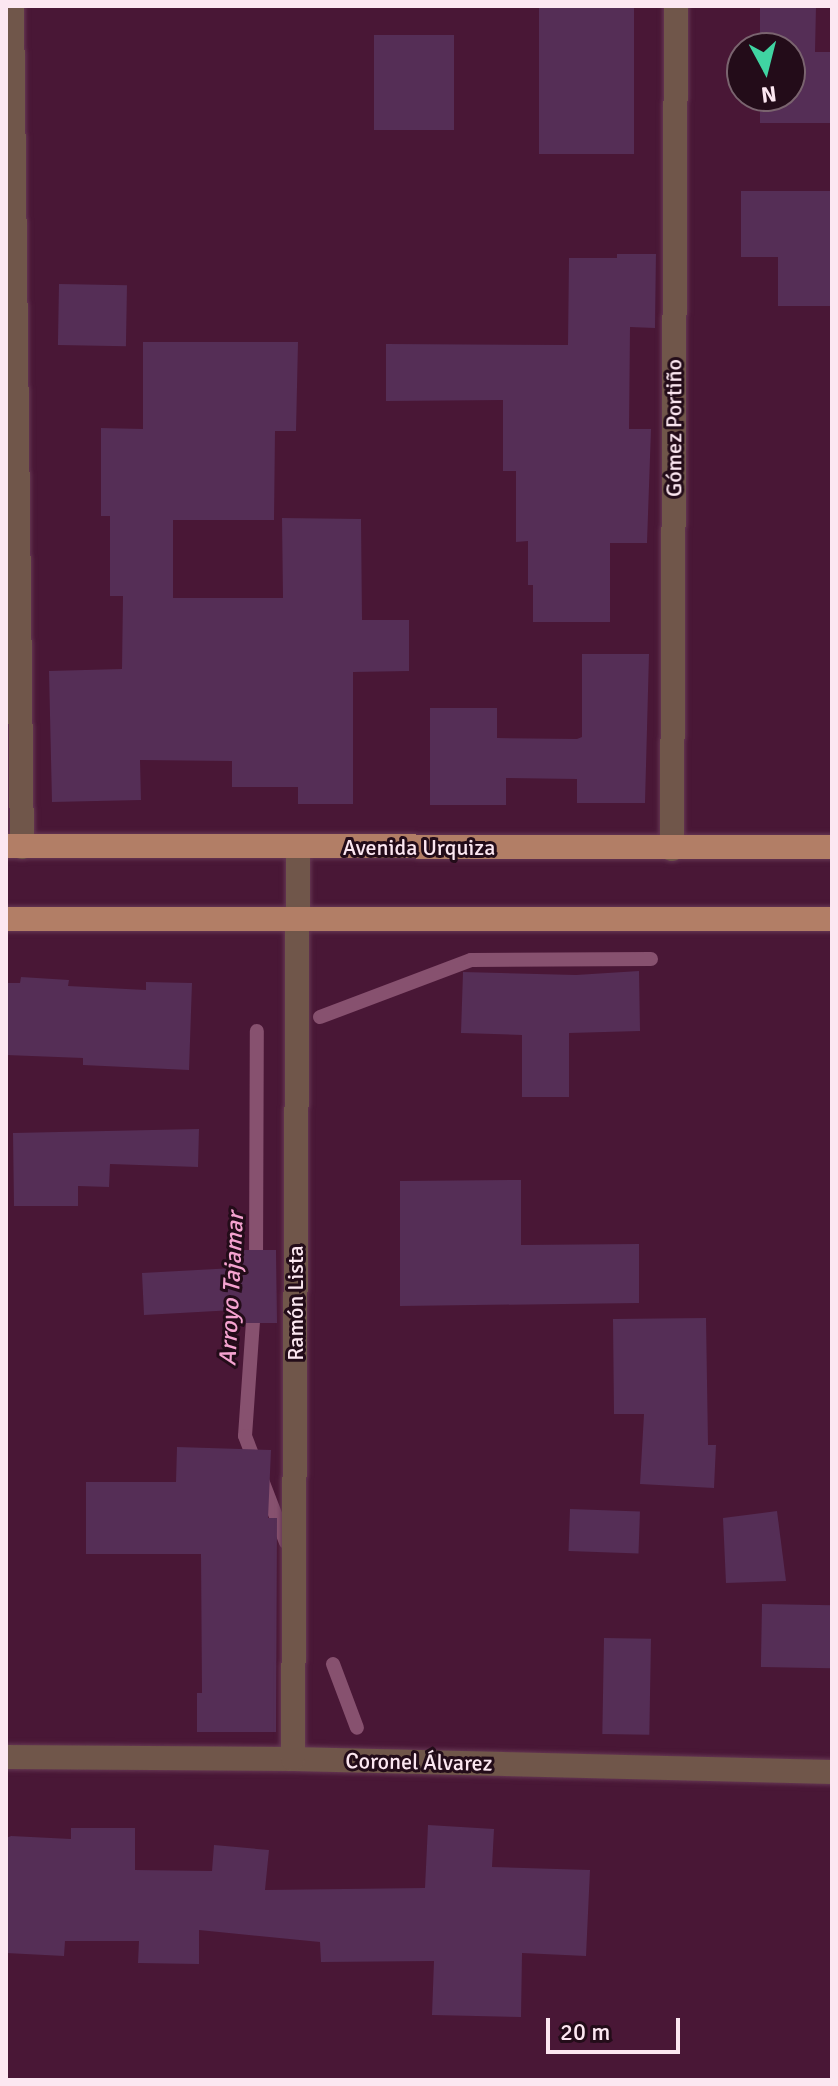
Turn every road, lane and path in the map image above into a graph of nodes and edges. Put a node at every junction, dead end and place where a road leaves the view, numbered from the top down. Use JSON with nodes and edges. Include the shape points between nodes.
{"nodes":[{"id":1,"x":12,"y":6,"type":"edge"},
{"id":2,"x":676,"y":6,"type":"edge"},
{"id":3,"x":9,"y":162,"type":"edge"},
{"id":4,"x":14,"y":846,"type":"edge"},
{"id":5,"x":298,"y":847,"type":"junction"},
{"id":6,"x":832,"y":847,"type":"edge"},
{"id":7,"x":672,"y":849,"type":"junction"},
{"id":8,"x":6,"y":919,"type":"edge"},
{"id":9,"x":298,"y":919,"type":"junction"},
{"id":10,"x":832,"y":919,"type":"edge"},
{"id":11,"x":6,"y":1757,"type":"edge"},
{"id":12,"x":293,"y":1759,"type":"junction"},
{"id":13,"x":832,"y":1772,"type":"edge"}],
"edges":[{"from":1,"to":3,"type":"street"},
{"from":2,"to":7,"type":"street","name":"Gómez Portiño"},
{"from":3,"to":4,"type":"street"},
{"from":4,"to":5,"type":"main road","name":"Avenida Urquiza"},
{"from":5,"to":7,"type":"main road","name":"Avenida Urquiza"},
{"from":5,"to":9,"type":"street","name":"Ramón Lista"},
{"from":6,"to":7,"type":"main road","name":"Avenida Urquiza"},
{"from":8,"to":9,"type":"main road"},
{"from":9,"to":10,"type":"main road"},
{"from":9,"to":12,"type":"street","name":"Ramón Lista"},
{"from":11,"to":12,"type":"street","name":"Coronel Álvarez"},
{"from":12,"to":13,"type":"street","name":"Coronel Álvarez"}]}
